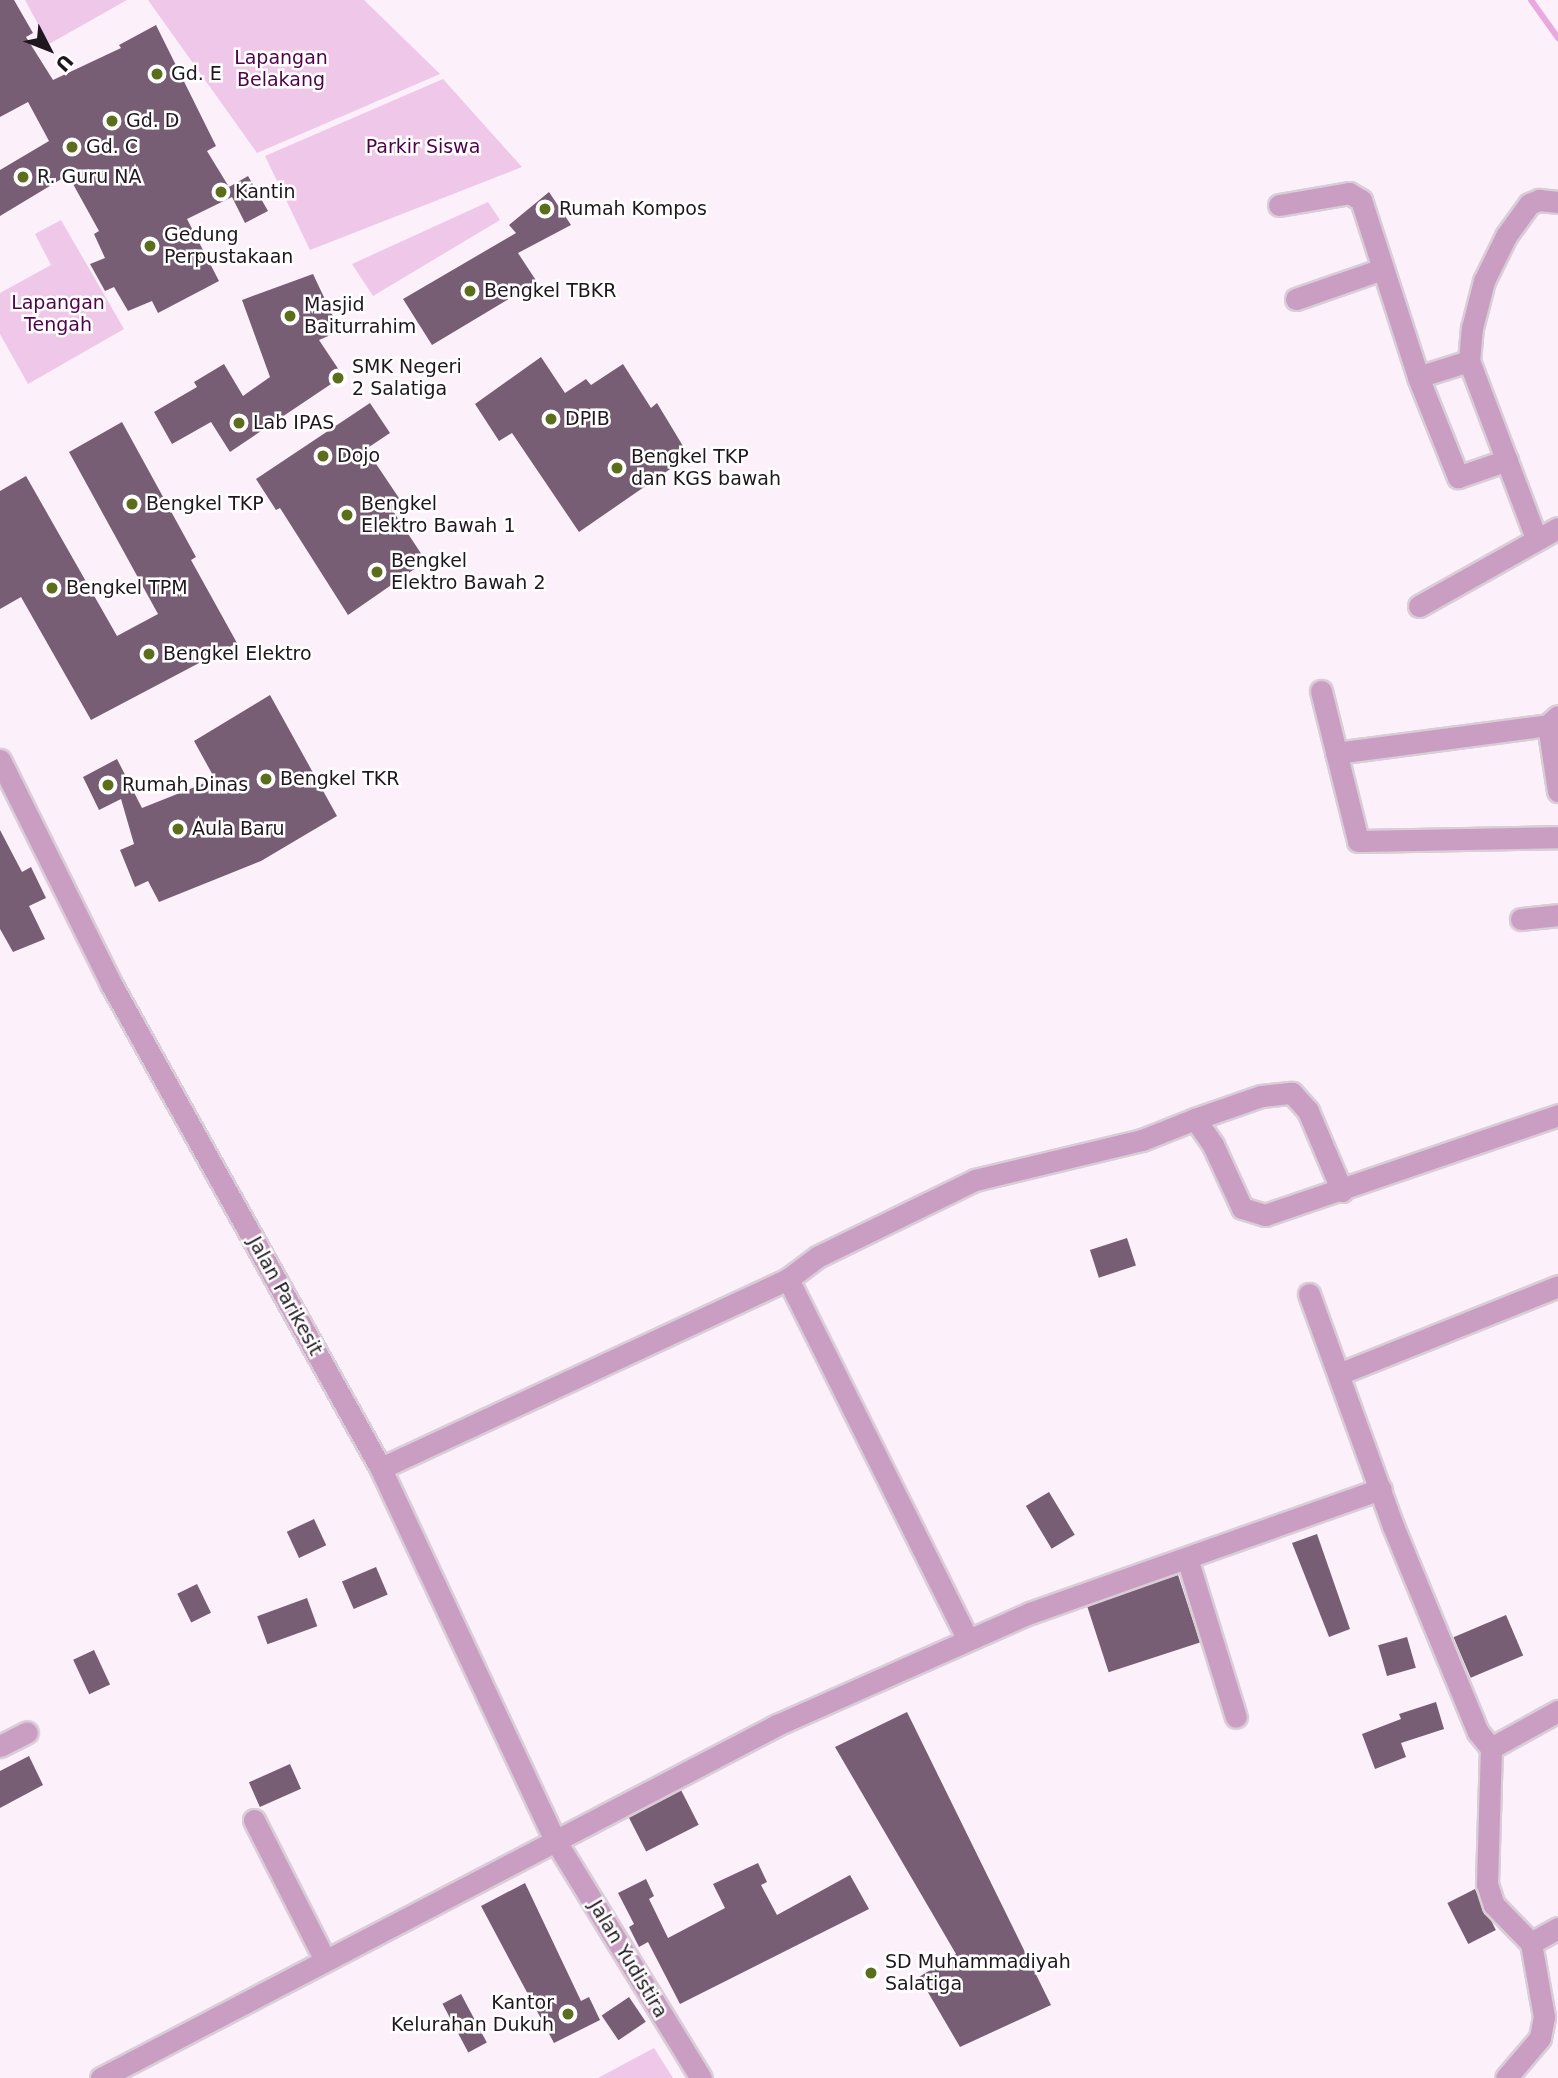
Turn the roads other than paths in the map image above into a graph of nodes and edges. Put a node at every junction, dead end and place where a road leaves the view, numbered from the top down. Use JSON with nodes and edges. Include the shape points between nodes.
{"nodes":[{"id":1,"x":1558,"y":202,"type":"edge"},
{"id":2,"x":1279,"y":205,"type":"dead end"},
{"id":3,"x":1382,"y":269,"type":"junction"},
{"id":4,"x":1296,"y":299,"type":"dead end"},
{"id":5,"x":1469,"y":361,"type":"junction"},
{"id":6,"x":1418,"y":377,"type":"junction"},
{"id":7,"x":1507,"y":460,"type":"junction"},
{"id":8,"x":1558,"y":528,"type":"edge"},
{"id":9,"x":1536,"y":538,"type":"junction"},
{"id":10,"x":1419,"y":606,"type":"dead end"},
{"id":11,"x":1321,"y":691,"type":"dead end"},
{"id":12,"x":1553,"y":720,"type":"edge"},
{"id":13,"x":1336,"y":753,"type":"junction"},
{"id":14,"x":1,"y":764,"type":"edge"},
{"id":15,"x":1558,"y":791,"type":"edge"},
{"id":16,"x":1558,"y":837,"type":"edge"},
{"id":17,"x":1558,"y":915,"type":"edge"},
{"id":18,"x":1521,"y":919,"type":"dead end"},
{"id":19,"x":1558,"y":1115,"type":"edge"},
{"id":20,"x":1195,"y":1119,"type":"junction"},
{"id":21,"x":1342,"y":1191,"type":"junction"},
{"id":22,"x":788,"y":1279,"type":"junction"},
{"id":23,"x":1558,"y":1286,"type":"edge"},
{"id":24,"x":1309,"y":1294,"type":"dead end"},
{"id":25,"x":1341,"y":1373,"type":"junction"},
{"id":26,"x":381,"y":1468,"type":"junction"},
{"id":27,"x":1381,"y":1489,"type":"junction"},
{"id":28,"x":1187,"y":1558,"type":"junction"},
{"id":29,"x":968,"y":1640,"type":"junction"},
{"id":30,"x":1558,"y":1712,"type":"edge"},
{"id":31,"x":1237,"y":1717,"type":"dead end"},
{"id":32,"x":27,"y":1732,"type":"dead end"},
{"id":33,"x":0,"y":1746,"type":"edge"},
{"id":34,"x":1491,"y":1748,"type":"junction"},
{"id":35,"x":254,"y":1819,"type":"dead end"},
{"id":36,"x":555,"y":1840,"type":"junction"},
{"id":37,"x":1558,"y":1928,"type":"edge"},
{"id":38,"x":1531,"y":1943,"type":"junction"},
{"id":39,"x":325,"y":1959,"type":"junction"},
{"id":40,"x":113,"y":2075,"type":"edge"},
{"id":41,"x":702,"y":2078,"type":"edge"},
{"id":42,"x":1506,"y":2078,"type":"edge"}],
"edges":[{"from":1,"to":5,"type":"street","via":[[1529,204],[1506,236],[1484,281]]},
{"from":2,"to":3,"type":"street","via":[[1356,195],[1365,206]]},
{"from":3,"to":4,"type":"street"},
{"from":3,"to":6,"type":"street"},
{"from":5,"to":6,"type":"street"},
{"from":5,"to":7,"type":"street"},
{"from":6,"to":7,"type":"street","via":[[1458,477]]},
{"from":7,"to":9,"type":"street"},
{"from":8,"to":9,"type":"street"},
{"from":9,"to":10,"type":"street"},
{"from":11,"to":13,"type":"street"},
{"from":12,"to":13,"type":"street"},
{"from":12,"to":15,"type":"street"},
{"from":13,"to":16,"type":"street","via":[[1358,841],[1364,844],[1440,837]]},
{"from":14,"to":26,"type":"street","name":"Jalan Parikesit","via":[[110,982]]},
{"from":17,"to":18,"type":"street"},
{"from":19,"to":21,"type":"street"},
{"from":20,"to":21,"type":"street","via":[[1213,1145],[1236,1199],[1254,1214],[1277,1213]]},
{"from":20,"to":21,"type":"street","via":[[1261,1096],[1292,1093],[1308,1111]]},
{"from":20,"to":22,"type":"street","via":[[1142,1140],[975,1180],[806,1263]]},
{"from":22,"to":26,"type":"street"},
{"from":22,"to":29,"type":"street"},
{"from":23,"to":25,"type":"street"},
{"from":24,"to":25,"type":"street"},
{"from":25,"to":27,"type":"street"},
{"from":26,"to":36,"type":"street","name":"Jalan Parikesit"},
{"from":27,"to":28,"type":"street"},
{"from":27,"to":34,"type":"street","via":[[1467,1708]]},
{"from":28,"to":29,"type":"street"},
{"from":28,"to":31,"type":"street"},
{"from":29,"to":36,"type":"street","via":[[777,1725]]},
{"from":30,"to":34,"type":"street"},
{"from":32,"to":33,"type":"street"},
{"from":34,"to":38,"type":"street","via":[[1487,1884],[1494,1905]]},
{"from":35,"to":39,"type":"street"},
{"from":36,"to":39,"type":"street"},
{"from":36,"to":41,"type":"street","name":"Jalan Yudistira"},
{"from":37,"to":38,"type":"street"},
{"from":38,"to":42,"type":"street","via":[[1541,1983],[1540,2038]]},
{"from":39,"to":40,"type":"street"}]}
